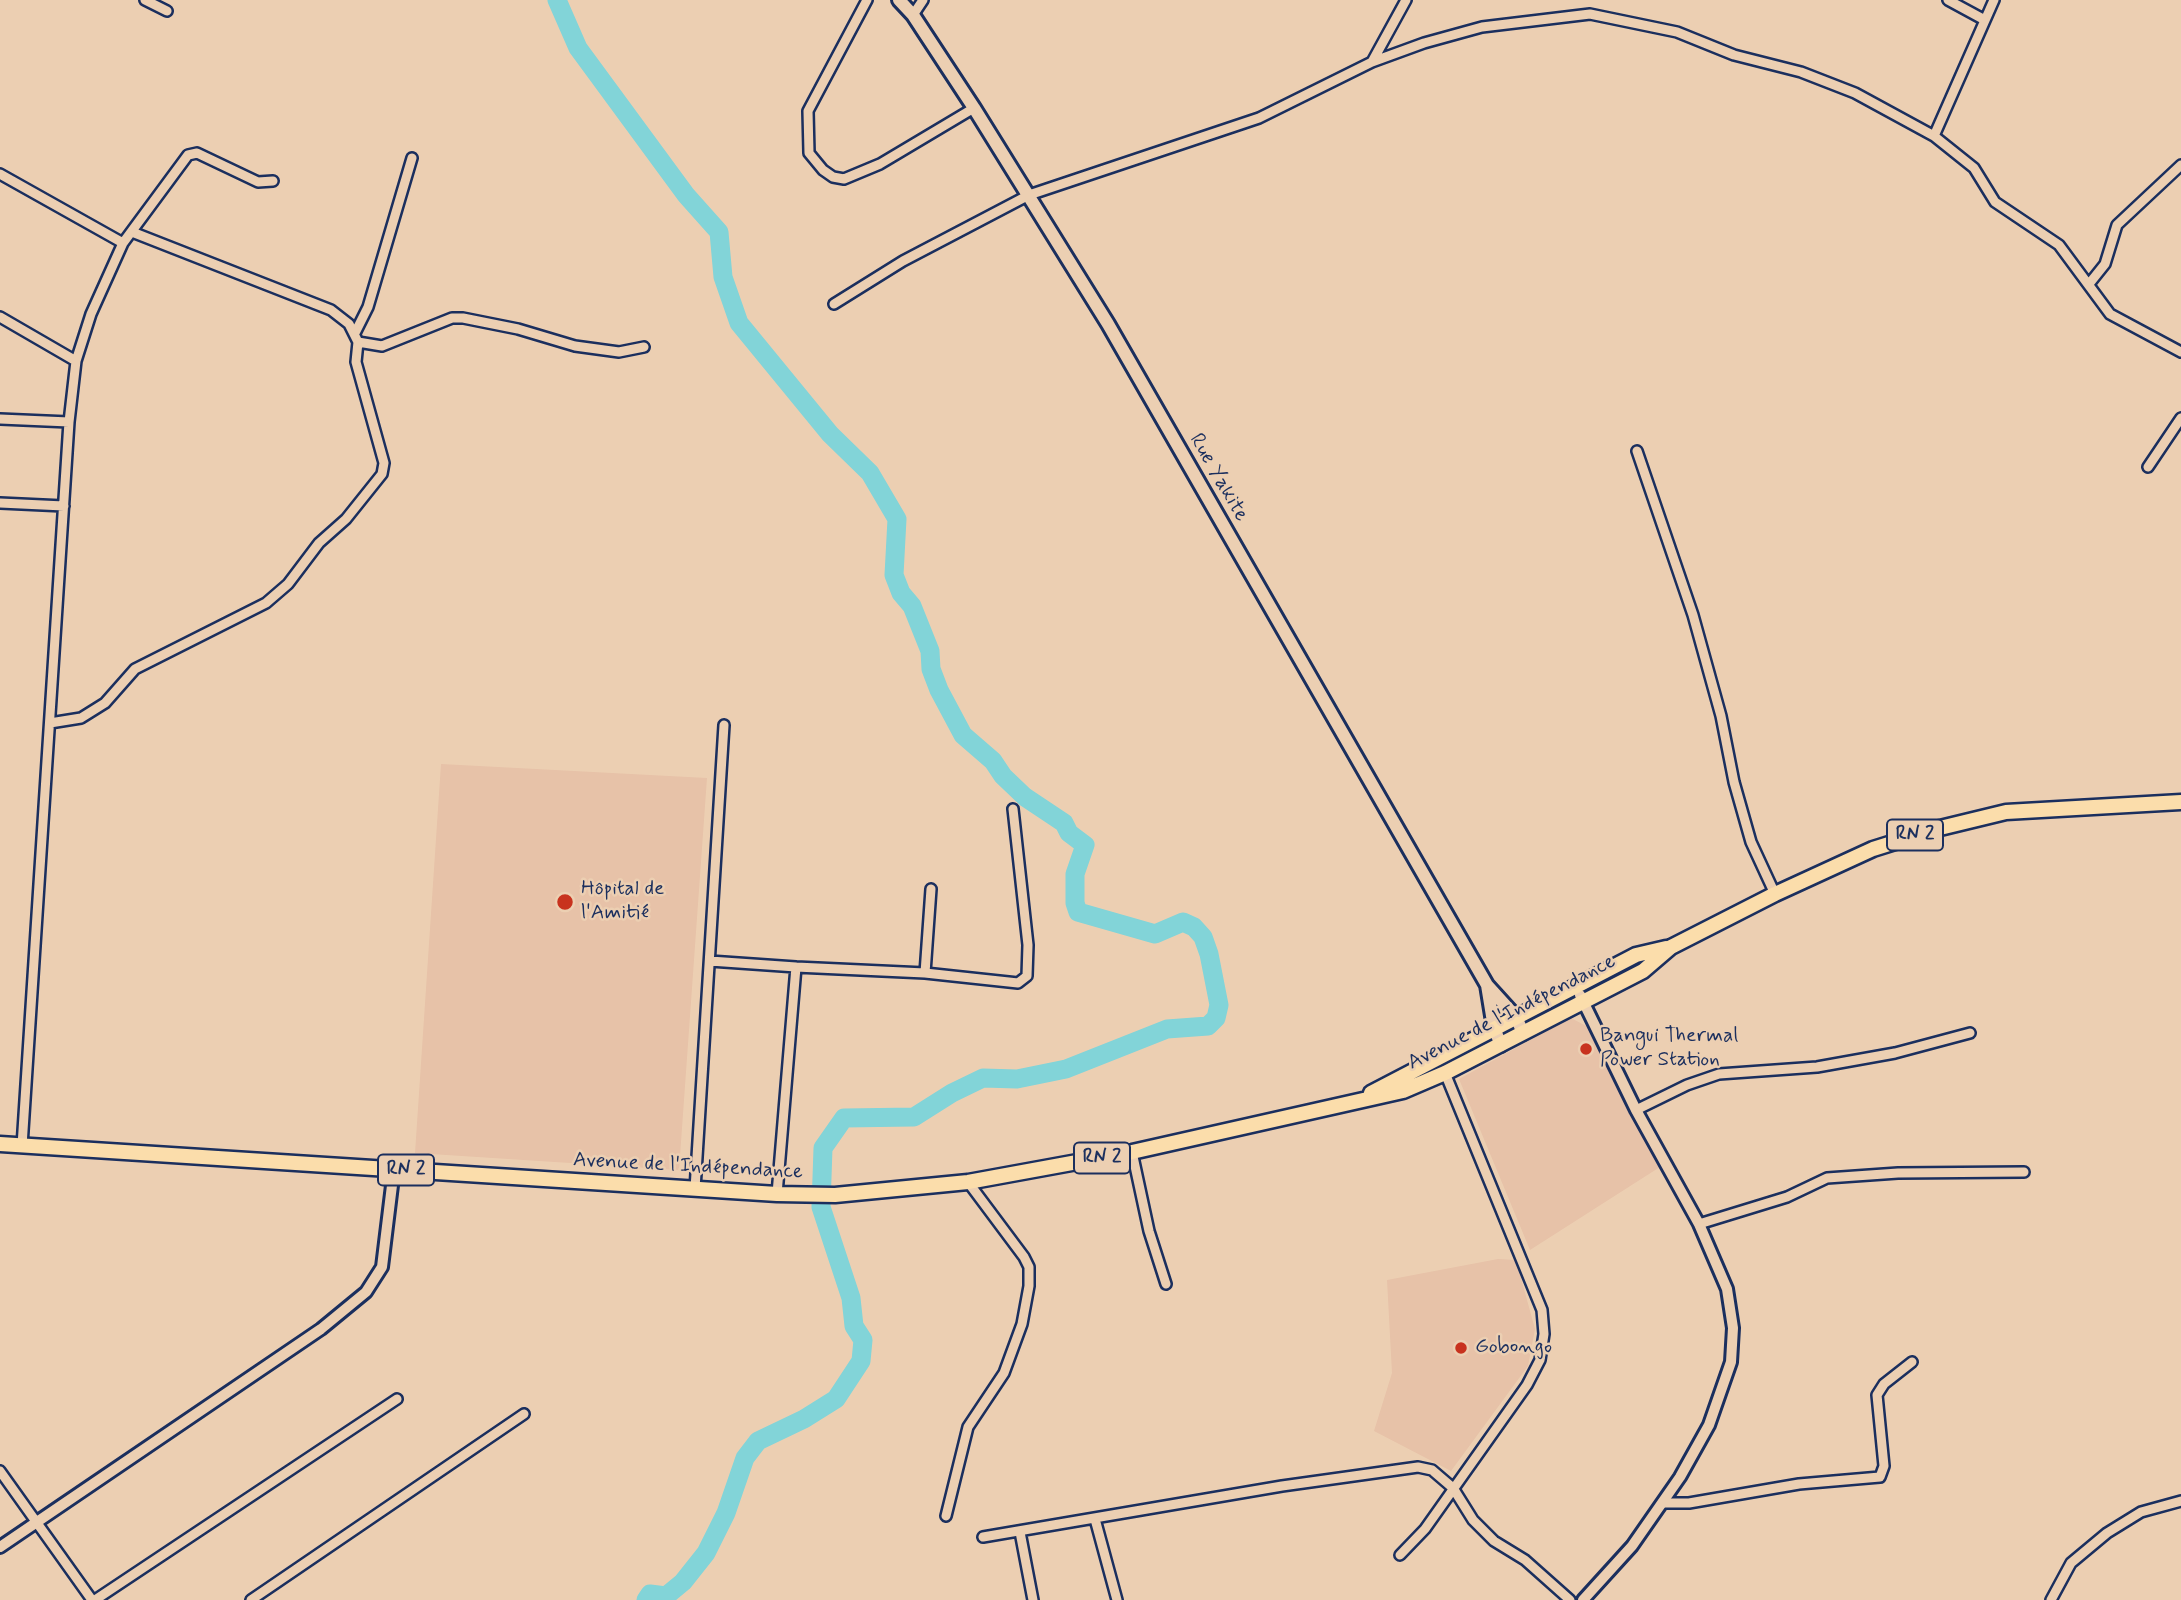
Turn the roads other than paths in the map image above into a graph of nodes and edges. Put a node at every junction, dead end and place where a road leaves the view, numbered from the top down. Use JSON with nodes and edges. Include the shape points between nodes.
{"nodes":[{"id":1,"x":145,"y":0,"type":"edge"},
{"id":2,"x":867,"y":0,"type":"edge"},
{"id":3,"x":899,"y":0,"type":"edge"},
{"id":4,"x":923,"y":0,"type":"edge"},
{"id":5,"x":1406,"y":0,"type":"edge"},
{"id":6,"x":1948,"y":0,"type":"edge"},
{"id":7,"x":1994,"y":0,"type":"edge"},
{"id":8,"x":167,"y":11,"type":"dead end"},
{"id":9,"x":913,"y":15,"type":"junction"},
{"id":10,"x":1983,"y":19,"type":"junction"},
{"id":11,"x":1372,"y":62,"type":"junction"},
{"id":12,"x":974,"y":108,"type":"junction"},
{"id":13,"x":1934,"y":136,"type":"junction"},
{"id":14,"x":412,"y":158,"type":"dead end"},
{"id":15,"x":2181,"y":165,"type":"edge"},
{"id":16,"x":0,"y":174,"type":"edge"},
{"id":17,"x":273,"y":181,"type":"dead end"},
{"id":18,"x":1029,"y":195,"type":"junction"},
{"id":19,"x":132,"y":232,"type":"junction"},
{"id":20,"x":123,"y":243,"type":"junction"},
{"id":21,"x":2089,"y":284,"type":"junction"},
{"id":22,"x":834,"y":304,"type":"dead end"},
{"id":23,"x":0,"y":317,"type":"edge"},
{"id":24,"x":357,"y":337,"type":"junction"},
{"id":25,"x":643,"y":347,"type":"dead end"},
{"id":26,"x":2181,"y":352,"type":"edge"},
{"id":27,"x":76,"y":361,"type":"junction"},
{"id":28,"x":2181,"y":418,"type":"edge"},
{"id":29,"x":0,"y":419,"type":"edge"},
{"id":30,"x":69,"y":422,"type":"junction"},
{"id":31,"x":1637,"y":451,"type":"dead end"},
{"id":32,"x":2148,"y":467,"type":"dead end"},
{"id":33,"x":0,"y":503,"type":"edge"},
{"id":34,"x":64,"y":506,"type":"junction"},
{"id":35,"x":50,"y":723,"type":"junction"},
{"id":36,"x":724,"y":726,"type":"dead end"},
{"id":37,"x":2181,"y":802,"type":"edge"},
{"id":38,"x":1013,"y":809,"type":"dead end"},
{"id":39,"x":931,"y":889,"type":"dead end"},
{"id":40,"x":1775,"y":894,"type":"junction"},
{"id":41,"x":1671,"y":947,"type":"junction"},
{"id":42,"x":710,"y":961,"type":"junction"},
{"id":43,"x":796,"y":967,"type":"junction"},
{"id":44,"x":925,"y":973,"type":"junction"},
{"id":45,"x":1487,"y":985,"type":"junction"},
{"id":46,"x":1576,"y":986,"type":"junction"},
{"id":47,"x":1584,"y":1002,"type":"junction"},
{"id":48,"x":1516,"y":1017,"type":"junction"},
{"id":49,"x":1494,"y":1028,"type":"junction"},
{"id":50,"x":1970,"y":1032,"type":"dead end"},
{"id":51,"x":1523,"y":1033,"type":"junction"},
{"id":52,"x":1501,"y":1045,"type":"junction"},
{"id":53,"x":1445,"y":1073,"type":"junction"},
{"id":54,"x":1364,"y":1098,"type":"junction"},
{"id":55,"x":1636,"y":1110,"type":"junction"},
{"id":56,"x":0,"y":1144,"type":"edge"},
{"id":57,"x":22,"y":1146,"type":"junction"},
{"id":58,"x":1132,"y":1152,"type":"junction"},
{"id":59,"x":394,"y":1169,"type":"junction"},
{"id":60,"x":2024,"y":1172,"type":"dead end"},
{"id":61,"x":968,"y":1182,"type":"junction"},
{"id":62,"x":695,"y":1189,"type":"junction"},
{"id":63,"x":777,"y":1194,"type":"junction"},
{"id":64,"x":1699,"y":1224,"type":"junction"},
{"id":65,"x":1166,"y":1284,"type":"dead end"},
{"id":66,"x":1912,"y":1362,"type":"dead end"},
{"id":67,"x":397,"y":1399,"type":"dead end"},
{"id":68,"x":524,"y":1415,"type":"dead end"},
{"id":69,"x":0,"y":1471,"type":"edge"},
{"id":70,"x":1453,"y":1488,"type":"junction"},
{"id":71,"x":2181,"y":1501,"type":"edge"},
{"id":72,"x":1661,"y":1503,"type":"junction"},
{"id":73,"x":946,"y":1516,"type":"dead end"},
{"id":74,"x":1094,"y":1519,"type":"junction"},
{"id":75,"x":37,"y":1520,"type":"junction"},
{"id":76,"x":1020,"y":1532,"type":"junction"},
{"id":77,"x":983,"y":1537,"type":"dead end"},
{"id":78,"x":0,"y":1547,"type":"edge"},
{"id":79,"x":1400,"y":1555,"type":"dead end"},
{"id":80,"x":94,"y":1600,"type":"edge"},
{"id":81,"x":251,"y":1600,"type":"edge"},
{"id":82,"x":1033,"y":1600,"type":"edge"},
{"id":83,"x":1117,"y":1600,"type":"edge"},
{"id":84,"x":1570,"y":1600,"type":"edge"},
{"id":85,"x":1583,"y":1600,"type":"edge"},
{"id":86,"x":2051,"y":1600,"type":"edge"}],
"edges":[{"from":1,"to":8,"type":"street"},
{"from":2,"to":12,"type":"street","via":[[808,111],[809,153],[823,170],[844,179],[880,164]]},
{"from":3,"to":9,"type":"main road","name":"Rue Yakite"},
{"from":4,"to":9,"type":"street"},
{"from":5,"to":11,"type":"street"},
{"from":6,"to":10,"type":"street"},
{"from":7,"to":10,"type":"street"},
{"from":9,"to":12,"type":"main road","name":"Rue Yakite"},
{"from":10,"to":13,"type":"street"},
{"from":11,"to":13,"type":"street","via":[[1482,27],[1590,13],[1677,32],[1734,55],[1801,72],[1855,93]]},
{"from":11,"to":18,"type":"street","via":[[1259,118]]},
{"from":12,"to":18,"type":"main road","name":"Rue Yakite"},
{"from":13,"to":21,"type":"street","via":[[1974,168],[1995,202],[2059,245]]},
{"from":14,"to":24,"type":"street"},
{"from":15,"to":21,"type":"street","via":[[2117,225],[2105,264]]},
{"from":16,"to":20,"type":"street"},
{"from":17,"to":19,"type":"street","via":[[258,182],[197,153],[188,155]]},
{"from":18,"to":22,"type":"street","via":[[903,261]]},
{"from":18,"to":45,"type":"main road","name":"Rue Yakite","via":[[1108,324]]},
{"from":19,"to":20,"type":"street"},
{"from":19,"to":24,"type":"street","via":[[331,310]]},
{"from":20,"to":27,"type":"street"},
{"from":21,"to":26,"type":"street","via":[[2118,320]]},
{"from":23,"to":27,"type":"street"},
{"from":24,"to":25,"type":"street","via":[[382,346],[463,318],[575,346],[619,352]]},
{"from":24,"to":35,"type":"street","via":[[356,362],[383,451],[382,474],[375,483],[288,584],[266,603],[135,669],[106,703],[81,718]]},
{"from":27,"to":30,"type":"street"},
{"from":28,"to":32,"type":"street"},
{"from":29,"to":30,"type":"street"},
{"from":30,"to":34,"type":"street"},
{"from":31,"to":40,"type":"street","via":[[1693,615],[1751,842]]},
{"from":33,"to":34,"type":"street"},
{"from":34,"to":35,"type":"street"},
{"from":35,"to":57,"type":"street"},
{"from":36,"to":42,"type":"street"},
{"from":37,"to":40,"type":"main road","name":"Avenue de l'Indépendance","number":"RN 2","via":[[1993,815],[1873,849]]},
{"from":38,"to":44,"type":"street","via":[[1028,945],[1027,976],[1018,983]]},
{"from":39,"to":44,"type":"street"},
{"from":40,"to":41,"type":"main road","name":"Avenue de l'Indépendance","number":"RN 2"},
{"from":41,"to":46,"type":"main road","name":"Avenue de l'Indépendance","number":"RN 2","via":[[1636,955]]},
{"from":41,"to":47,"type":"main road","name":"Avenue de l'Indépendance","number":"RN 2","via":[[1643,971]]},
{"from":42,"to":43,"type":"street"},
{"from":42,"to":62,"type":"street"},
{"from":43,"to":44,"type":"street"},
{"from":43,"to":63,"type":"street"},
{"from":45,"to":48,"type":"main road","name":"Rue Yakite"},
{"from":45,"to":49,"type":"main road","name":"Rue Yakite"},
{"from":46,"to":47,"type":"street"},
{"from":46,"to":48,"type":"main road","name":"Avenue de l'Indépendance","number":"RN 2"},
{"from":47,"to":51,"type":"main road","name":"Avenue de l'Indépendance","number":"RN 2"},
{"from":47,"to":55,"type":"street"},
{"from":48,"to":49,"type":"main road","name":"Avenue de l'Indépendance","number":"RN 2"},
{"from":48,"to":51,"type":"main road","name":"Rue Yakite"},
{"from":49,"to":52,"type":"main road","name":"Rue Yakite"},
{"from":49,"to":54,"type":"main road","name":"Avenue de l'Indépendance","number":"RN 2"},
{"from":50,"to":55,"type":"street","via":[[1817,1067],[1719,1074]]},
{"from":51,"to":52,"type":"main road","name":"Avenue de l'Indépendance","number":"RN 2"},
{"from":52,"to":53,"type":"main road","name":"Avenue de l'Indépendance","number":"RN 2"},
{"from":53,"to":54,"type":"main road","name":"Avenue de l'Indépendance","number":"RN 2","via":[[1403,1091]]},
{"from":53,"to":70,"type":"street","via":[[1542,1310],[1544,1334],[1540,1360],[1527,1385]]},
{"from":54,"to":58,"type":"main road","name":"Avenue de l'Indépendance","number":"RN 2"},
{"from":55,"to":64,"type":"street"},
{"from":56,"to":57,"type":"main road","name":"Avenue de l'Indépendance","number":"RN 2"},
{"from":57,"to":59,"type":"main road","name":"Avenue de l'Indépendance","number":"RN 2"},
{"from":58,"to":61,"type":"main road","name":"Avenue de l'Indépendance","number":"RN 2"},
{"from":58,"to":65,"type":"street"},
{"from":59,"to":62,"type":"main road","name":"Avenue de l'Indépendance","number":"RN 2"},
{"from":59,"to":75,"type":"street","via":[[382,1267],[366,1292],[321,1329]]},
{"from":60,"to":64,"type":"street","via":[[1827,1178],[1787,1197]]},
{"from":61,"to":63,"type":"main road","name":"Avenue de l'Indépendance","number":"RN 2","via":[[835,1195]]},
{"from":61,"to":73,"type":"street","via":[[1024,1257],[1029,1286],[1023,1324],[1004,1373],[968,1427]]},
{"from":62,"to":63,"type":"main road","name":"Avenue de l'Indépendance","number":"RN 2"},
{"from":64,"to":72,"type":"street","via":[[1727,1289],[1733,1328],[1731,1362],[1709,1425]]},
{"from":66,"to":72,"type":"street","via":[[1884,1384],[1878,1395],[1884,1466],[1880,1477]]},
{"from":67,"to":80,"type":"street"},
{"from":68,"to":81,"type":"street"},
{"from":69,"to":75,"type":"street"},
{"from":70,"to":74,"type":"street","via":[[1432,1470],[1418,1466]]},
{"from":70,"to":79,"type":"street","via":[[1425,1530]]},
{"from":70,"to":84,"type":"street","via":[[1473,1520],[1494,1541],[1525,1560]]},
{"from":71,"to":86,"type":"street","via":[[2141,1512],[2107,1533],[2071,1563]]},
{"from":72,"to":85,"type":"street","via":[[1632,1546]]},
{"from":74,"to":76,"type":"street"},
{"from":74,"to":83,"type":"street"},
{"from":75,"to":78,"type":"street"},
{"from":75,"to":80,"type":"street"},
{"from":76,"to":77,"type":"street"},
{"from":76,"to":82,"type":"street"}]}
